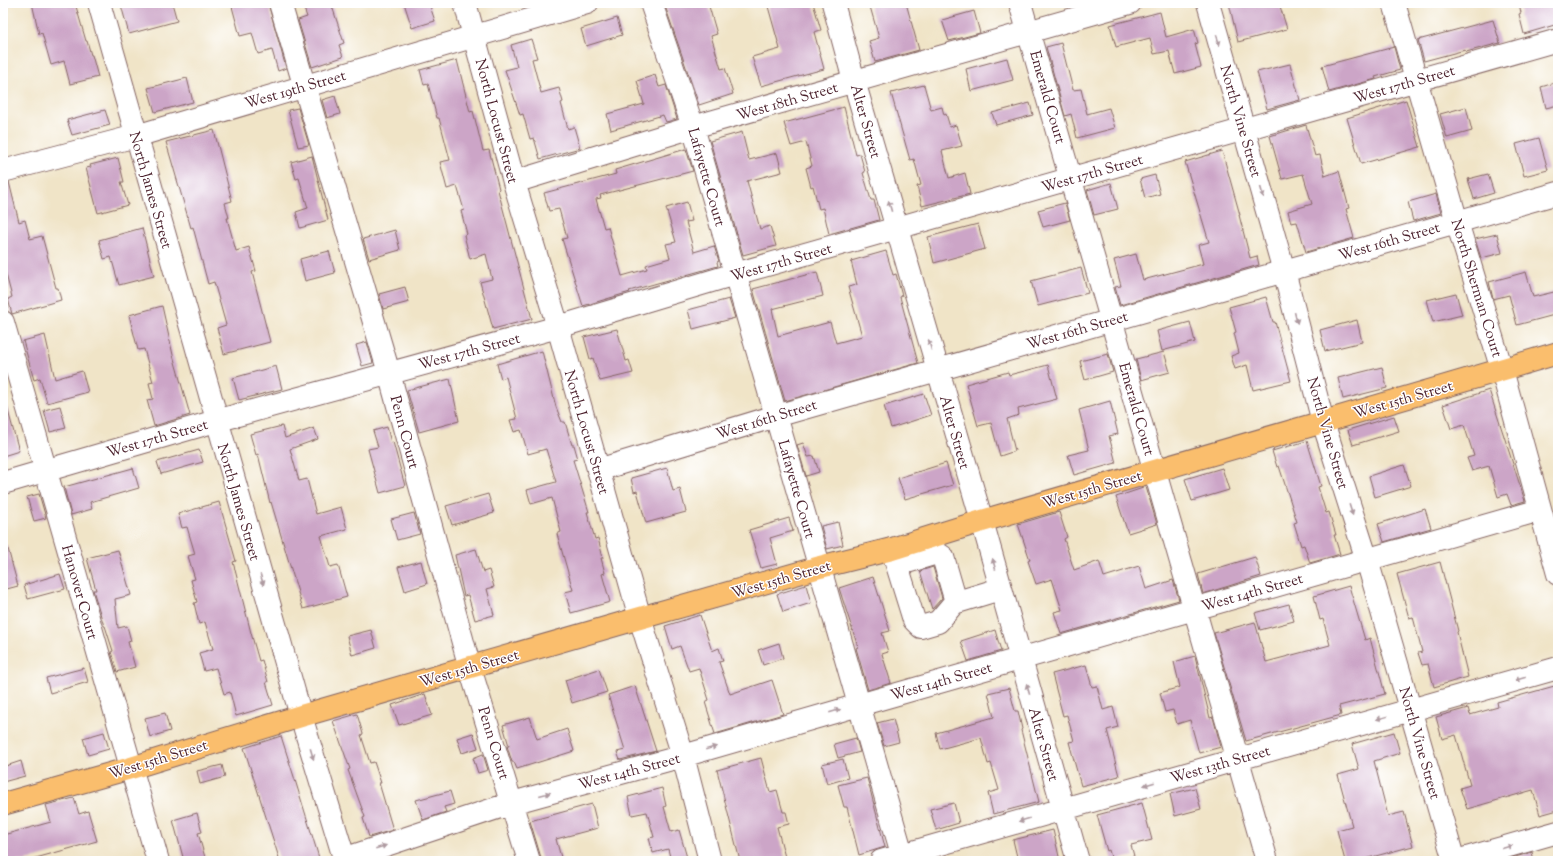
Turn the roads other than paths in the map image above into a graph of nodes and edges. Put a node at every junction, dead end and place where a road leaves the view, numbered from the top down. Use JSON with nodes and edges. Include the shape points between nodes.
{"nodes":[{"id":1,"x":98,"y":3,"type":"edge"},
{"id":2,"x":280,"y":3,"type":"edge"},
{"id":3,"x":465,"y":3,"type":"edge"},
{"id":4,"x":587,"y":3,"type":"edge"},
{"id":5,"x":651,"y":3,"type":"edge"},
{"id":6,"x":833,"y":3,"type":"edge"},
{"id":7,"x":1020,"y":3,"type":"edge"},
{"id":8,"x":1130,"y":3,"type":"edge"},
{"id":9,"x":1208,"y":3,"type":"edge"},
{"id":10,"x":1394,"y":3,"type":"edge"},
{"id":11,"x":1029,"y":32,"type":"junction"},
{"id":12,"x":474,"y":36,"type":"junction"},
{"id":13,"x":1558,"y":40,"type":"edge"},
{"id":14,"x":1416,"y":80,"type":"junction"},
{"id":15,"x":854,"y":82,"type":"junction"},
{"id":16,"x":304,"y":86,"type":"junction"},
{"id":17,"x":693,"y":128,"type":"junction"},
{"id":18,"x":1244,"y":130,"type":"junction"},
{"id":19,"x":136,"y":136,"type":"junction"},
{"id":20,"x":3,"y":172,"type":"edge"},
{"id":21,"x":1071,"y":178,"type":"junction"},
{"id":22,"x":514,"y":182,"type":"junction"},
{"id":23,"x":1558,"y":193,"type":"edge"},
{"id":24,"x":1457,"y":222,"type":"junction"},
{"id":25,"x":896,"y":228,"type":"junction"},
{"id":26,"x":1284,"y":271,"type":"junction"},
{"id":27,"x":735,"y":274,"type":"junction"},
{"id":28,"x":1111,"y":320,"type":"junction"},
{"id":29,"x":3,"y":322,"type":"edge"},
{"id":30,"x":558,"y":327,"type":"junction"},
{"id":31,"x":1558,"y":352,"type":"edge"},
{"id":32,"x":937,"y":370,"type":"junction"},
{"id":33,"x":1502,"y":370,"type":"junction"},
{"id":34,"x":389,"y":373,"type":"junction"},
{"id":35,"x":776,"y":416,"type":"junction"},
{"id":36,"x":216,"y":421,"type":"junction"},
{"id":37,"x":1323,"y":422,"type":"junction"},
{"id":38,"x":598,"y":470,"type":"junction"},
{"id":39,"x":46,"y":471,"type":"junction"},
{"id":40,"x":1155,"y":471,"type":"junction"},
{"id":41,"x":3,"y":483,"type":"edge"},
{"id":42,"x":1540,"y":510,"type":"junction"},
{"id":43,"x":982,"y":521,"type":"junction"},
{"id":44,"x":894,"y":557,"type":"junction"},
{"id":45,"x":1367,"y":560,"type":"junction"},
{"id":46,"x":820,"y":567,"type":"junction"},
{"id":47,"x":1558,"y":574,"type":"edge"},
{"id":48,"x":1000,"y":589,"type":"junction"},
{"id":49,"x":956,"y":602,"type":"junction"},
{"id":50,"x":1194,"y":609,"type":"junction"},
{"id":51,"x":640,"y":618,"type":"junction"},
{"id":52,"x":1020,"y":658,"type":"junction"},
{"id":53,"x":470,"y":668,"type":"junction"},
{"id":54,"x":1558,"y":668,"type":"edge"},
{"id":55,"x":859,"y":704,"type":"junction"},
{"id":56,"x":1410,"y":710,"type":"junction"},
{"id":57,"x":300,"y":716,"type":"junction"},
{"id":58,"x":683,"y":756,"type":"junction"},
{"id":59,"x":1237,"y":759,"type":"junction"},
{"id":60,"x":131,"y":768,"type":"junction"},
{"id":61,"x":512,"y":803,"type":"junction"},
{"id":62,"x":3,"y":804,"type":"edge"},
{"id":63,"x":1063,"y":809,"type":"junction"},
{"id":64,"x":1558,"y":832,"type":"edge"},
{"id":65,"x":903,"y":858,"type":"edge"},
{"id":66,"x":344,"y":860,"type":"edge"},
{"id":67,"x":158,"y":861,"type":"edge"},
{"id":68,"x":529,"y":861,"type":"edge"},
{"id":69,"x":710,"y":861,"type":"edge"},
{"id":70,"x":881,"y":861,"type":"edge"},
{"id":71,"x":1078,"y":861,"type":"edge"},
{"id":72,"x":1266,"y":861,"type":"edge"},
{"id":73,"x":1455,"y":861,"type":"edge"}],
"edges":[{"from":1,"to":19,"type":"street","name":"North James Street"},
{"from":2,"to":16,"type":"street","name":"Penn Court"},
{"from":3,"to":12,"type":"street","name":"North Locust Street"},
{"from":4,"to":12,"type":"street","name":"West 19th Street"},
{"from":5,"to":17,"type":"street","name":"Lafayette Court"},
{"from":6,"to":15,"type":"street","name":"Alter Street"},
{"from":7,"to":11,"type":"street","name":"Emerald Court"},
{"from":8,"to":11,"type":"street","name":"West 18th Street"},
{"from":9,"to":18,"type":"street","name":"North Vine Street","one_way":true},
{"from":10,"to":14,"type":"street","name":"North Sherman Court"},
{"from":11,"to":15,"type":"street","name":"West 18th Street"},
{"from":11,"to":21,"type":"street","name":"Emerald Court"},
{"from":12,"to":16,"type":"street","name":"West 19th Street"},
{"from":12,"to":22,"type":"street","name":"North Locust Street"},
{"from":13,"to":14,"type":"street","name":"West 17th Street"},
{"from":14,"to":18,"type":"street","name":"West 17th Street"},
{"from":14,"to":24,"type":"street","name":"North Sherman Court"},
{"from":15,"to":17,"type":"street","name":"West 18th Street"},
{"from":25,"to":15,"type":"street","name":"Alter Street","one_way":true},
{"from":16,"to":19,"type":"street","name":"West 19th Street"},
{"from":16,"to":34,"type":"street","name":"Penn Court"},
{"from":17,"to":22,"type":"street","name":"West 18th Street"},
{"from":17,"to":27,"type":"street","name":"Lafayette Court"},
{"from":18,"to":21,"type":"street","name":"West 17th Street"},
{"from":18,"to":26,"type":"street","name":"North Vine Street","one_way":true},
{"from":19,"to":20,"type":"street","name":"West 19th Street"},
{"from":19,"to":36,"type":"street","name":"North James Street"},
{"from":21,"to":25,"type":"street","name":"West 17th Street"},
{"from":21,"to":28,"type":"street","name":"Emerald Court"},
{"from":22,"to":30,"type":"street","name":"North Locust Street"},
{"from":23,"to":24,"type":"street","name":"West 16th Street"},
{"from":24,"to":26,"type":"street","name":"West 16th Street"},
{"from":24,"to":33,"type":"street","name":"North Sherman Court"},
{"from":25,"to":27,"type":"street","name":"West 17th Street"},
{"from":32,"to":25,"type":"street","name":"Alter Street","one_way":true},
{"from":26,"to":28,"type":"street","name":"West 16th Street"},
{"from":26,"to":37,"type":"street","name":"North Vine Street","one_way":true},
{"from":27,"to":30,"type":"street","name":"West 17th Street"},
{"from":27,"to":35,"type":"street","name":"Lafayette Court"},
{"from":28,"to":32,"type":"street","name":"West 16th Street"},
{"from":28,"to":40,"type":"street","name":"Emerald Court"},
{"from":29,"to":39,"type":"street","name":"Hanover Court"},
{"from":30,"to":34,"type":"street","name":"West 17th Street"},
{"from":30,"to":38,"type":"street","name":"North Locust Street"},
{"from":31,"to":33,"type":"main road","name":"West 15th Street"},
{"from":32,"to":35,"type":"street","name":"West 16th Street"},
{"from":32,"to":43,"type":"street","name":"Alter Street"},
{"from":33,"to":37,"type":"main road","name":"West 15th Street"},
{"from":33,"to":42,"type":"street","name":"North Sherman Court"},
{"from":34,"to":36,"type":"street","name":"West 17th Street"},
{"from":34,"to":53,"type":"street","name":"Penn Court"},
{"from":35,"to":38,"type":"street","name":"West 16th Street"},
{"from":35,"to":46,"type":"street","name":"Lafayette Court"},
{"from":36,"to":39,"type":"street","name":"West 17th Street"},
{"from":36,"to":57,"type":"street","name":"North James Street","one_way":true},
{"from":37,"to":40,"type":"main road","name":"West 15th Street"},
{"from":37,"to":45,"type":"street","name":"North Vine Street","one_way":true},
{"from":38,"to":51,"type":"street","name":"North Locust Street"},
{"from":39,"to":41,"type":"street","name":"West 17th Street"},
{"from":39,"to":60,"type":"street","name":"Hanover Court"},
{"from":40,"to":43,"type":"main road","name":"West 15th Street"},
{"from":40,"to":50,"type":"street","name":"Emerald Court"},
{"from":42,"to":45,"type":"street","name":"West 14th Street"},
{"from":42,"to":47,"type":"street","name":"North Sherman Court"},
{"from":43,"to":44,"type":"main road","name":"West 15th Street"},
{"from":48,"to":43,"type":"street","name":"Alter Street","one_way":true},
{"from":44,"to":46,"type":"main road","name":"West 15th Street"},
{"from":44,"to":49,"type":"street","via":[[937,553],[943,557]]},
{"from":44,"to":49,"type":"street","via":[[914,620],[921,627],[938,622]]},
{"from":45,"to":50,"type":"street","name":"West 14th Street"},
{"from":45,"to":56,"type":"street","name":"North Vine Street"},
{"from":46,"to":51,"type":"main road","name":"West 15th Street"},
{"from":46,"to":55,"type":"street","name":"Lafayette Court"},
{"from":48,"to":49,"type":"street"},
{"from":48,"to":52,"type":"street","name":"Alter Street"},
{"from":50,"to":52,"type":"street","name":"West 14th Street"},
{"from":50,"to":59,"type":"street","name":"Emerald Court"},
{"from":51,"to":53,"type":"main road","name":"West 15th Street"},
{"from":51,"to":58,"type":"street","name":"North Locust Street"},
{"from":52,"to":55,"type":"street","name":"West 14th Street"},
{"from":63,"to":52,"type":"street","name":"Alter Street","one_way":true},
{"from":53,"to":57,"type":"main road","name":"West 15th Street"},
{"from":53,"to":61,"type":"street","name":"Penn Court"},
{"from":54,"to":56,"type":"street","name":"West 13th Street","one_way":true},
{"from":58,"to":55,"type":"street","name":"West 14th Street","one_way":true},
{"from":55,"to":65,"type":"street","name":"Lafayette Court"},
{"from":56,"to":59,"type":"street","name":"West 13th Street","one_way":true},
{"from":56,"to":73,"type":"street","name":"North Vine Street"},
{"from":57,"to":60,"type":"main road","name":"West 15th Street"},
{"from":57,"to":66,"type":"street","name":"North James Street","one_way":true},
{"from":61,"to":58,"type":"street","name":"West 14th Street","one_way":true},
{"from":58,"to":69,"type":"street","name":"North Locust Street"},
{"from":59,"to":63,"type":"street","name":"West 13th Street","one_way":true},
{"from":59,"to":72,"type":"street","name":"Emerald Court"},
{"from":60,"to":62,"type":"main road","name":"West 15th Street"},
{"from":60,"to":67,"type":"street","name":"Hanover Court"},
{"from":66,"to":61,"type":"street","name":"West 14th Street","one_way":true},
{"from":61,"to":68,"type":"street","name":"Penn Court"},
{"from":63,"to":65,"type":"street","name":"West 13th Street","one_way":true},
{"from":63,"to":71,"type":"street","name":"Alter Street"},
{"from":73,"to":64,"type":"street","one_way":true},
{"from":65,"to":70,"type":"street","name":"West 13th Street"}]}
